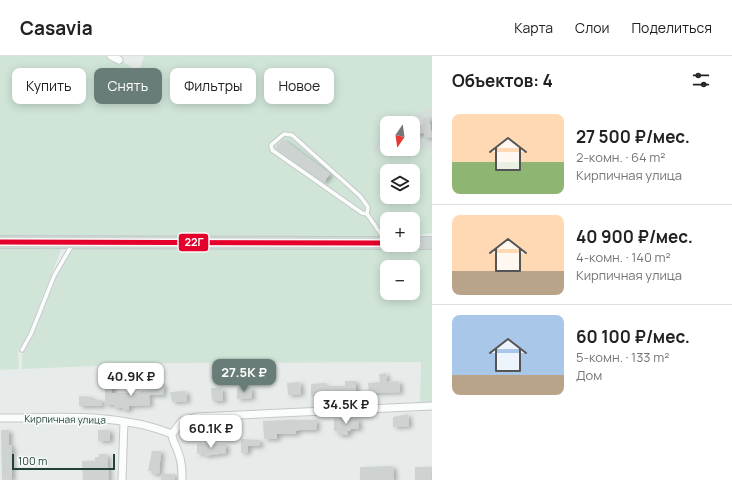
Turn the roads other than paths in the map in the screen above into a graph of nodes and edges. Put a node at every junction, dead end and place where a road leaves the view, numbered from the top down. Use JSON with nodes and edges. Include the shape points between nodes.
{"nodes":[{"id":1,"x":111,"y":56,"type":"edge"},
{"id":2,"x":119,"y":60,"type":"dead end"},
{"id":3,"x":367,"y":214,"type":"junction"},
{"id":4,"x":380,"y":233,"type":"edge"},
{"id":5,"x":0,"y":242,"type":"edge"},
{"id":6,"x":73,"y":243,"type":"junction"},
{"id":7,"x":380,"y":243,"type":"edge"},
{"id":8,"x":420,"y":243,"type":"edge"},
{"id":9,"x":432,"y":243,"type":"edge"},
{"id":10,"x":22,"y":350,"type":"dead end"},
{"id":11,"x":432,"y":406,"type":"edge"},
{"id":12,"x":0,"y":418,"type":"edge"},
{"id":13,"x":124,"y":422,"type":"junction"},
{"id":14,"x":172,"y":434,"type":"junction"},
{"id":15,"x":122,"y":480,"type":"edge"},
{"id":16,"x":182,"y":480,"type":"edge"}],
"edges":[{"from":1,"to":2,"type":"street"},
{"from":3,"to":3,"type":"lane","via":[[272,150],[271,145],[284,134],[292,135],[360,196],[368,207]]},
{"from":3,"to":4,"type":"lane"},
{"from":5,"to":6,"type":"main road"},
{"from":6,"to":7,"type":"main road"},
{"from":6,"to":10,"type":"lane","via":[[54,276]]},
{"from":8,"to":9,"type":"main road"},
{"from":11,"to":14,"type":"street","via":[[196,417],[182,421]]},
{"from":12,"to":13,"type":"street","name":"Кирпичная улица","via":[[102,418]]},
{"from":13,"to":14,"type":"street","name":"Кирпичная улица","via":[[151,426]]},
{"from":13,"to":15,"type":"street"},
{"from":14,"to":16,"type":"street","via":[[179,453]]}]}
